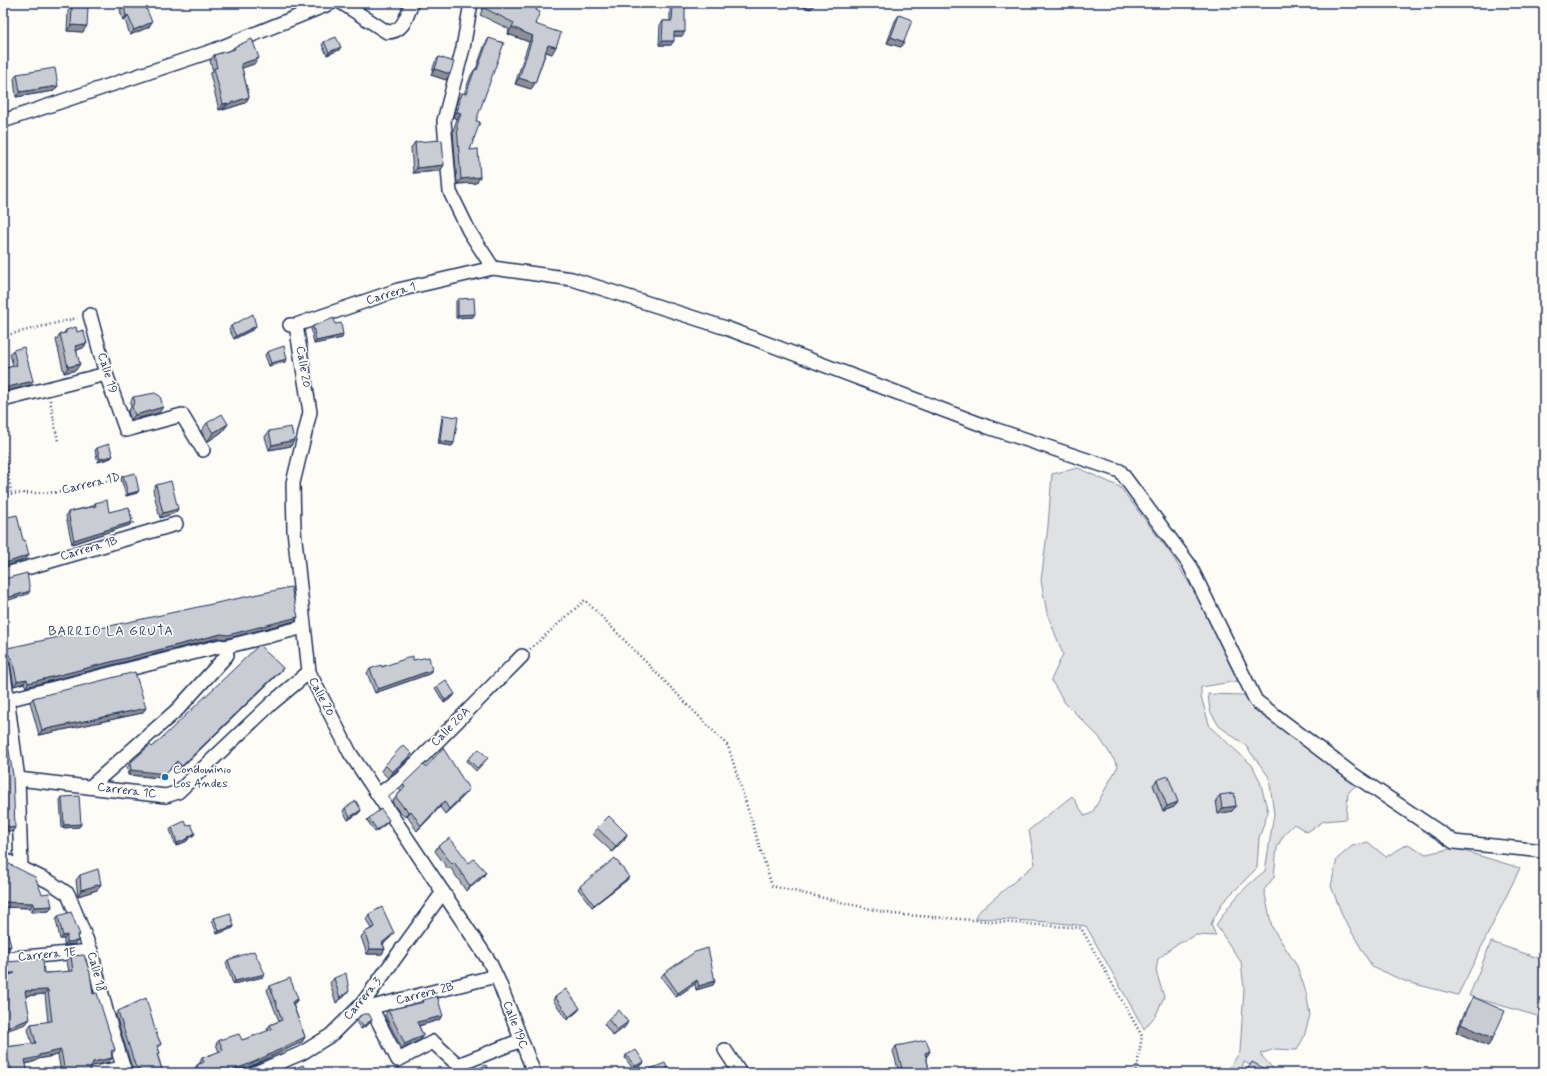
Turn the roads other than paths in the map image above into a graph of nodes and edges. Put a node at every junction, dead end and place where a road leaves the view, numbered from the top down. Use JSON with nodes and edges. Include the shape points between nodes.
{"nodes":[{"id":1,"x":331,"y":3,"type":"edge"},
{"id":2,"x":342,"y":3,"type":"edge"},
{"id":3,"x":412,"y":3,"type":"edge"},
{"id":4,"x":472,"y":3,"type":"edge"},
{"id":5,"x":3,"y":121,"type":"edge"},
{"id":6,"x":493,"y":268,"type":"junction"},
{"id":7,"x":90,"y":315,"type":"road end"},
{"id":8,"x":293,"y":325,"type":"joint"},
{"id":9,"x":106,"y":374,"type":"junction"},
{"id":10,"x":3,"y":400,"type":"edge"},
{"id":11,"x":203,"y":450,"type":"dead end"},
{"id":12,"x":176,"y":524,"type":"dead end"},
{"id":13,"x":3,"y":574,"type":"edge"},
{"id":14,"x":304,"y":627,"type":"junction"},
{"id":15,"x":225,"y":647,"type":"junction"},
{"id":16,"x":522,"y":656,"type":"road end"},
{"id":17,"x":3,"y":667,"type":"edge"},
{"id":18,"x":309,"y":672,"type":"junction"},
{"id":19,"x":5,"y":696,"type":"edge"},
{"id":20,"x":18,"y":779,"type":"junction"},
{"id":21,"x":90,"y":787,"type":"junction"},
{"id":22,"x":378,"y":795,"type":"junction"},
{"id":23,"x":1544,"y":851,"type":"edge"},
{"id":24,"x":3,"y":859,"type":"edge"},
{"id":25,"x":21,"y":867,"type":"junction"},
{"id":26,"x":443,"y":892,"type":"junction"},
{"id":27,"x":91,"y":951,"type":"junction"},
{"id":28,"x":3,"y":959,"type":"edge"},
{"id":29,"x":496,"y":976,"type":"junction"},
{"id":30,"x":371,"y":1007,"type":"junction"},
{"id":31,"x":354,"y":1011,"type":"junction"},
{"id":32,"x":521,"y":1040,"type":"junction"},
{"id":33,"x":725,"y":1050,"type":"dead end"},
{"id":34,"x":125,"y":1071,"type":"edge"},
{"id":35,"x":94,"y":1073,"type":"edge"},
{"id":36,"x":255,"y":1073,"type":"edge"},
{"id":37,"x":534,"y":1073,"type":"edge"},
{"id":38,"x":740,"y":1073,"type":"edge"}],
"edges":[{"from":1,"to":5,"type":"street","via":[[215,50]]},
{"from":2,"to":3,"type":"street","via":[[387,32],[395,32],[402,26]]},
{"from":4,"to":6,"type":"street","via":[[444,121],[450,192],[469,231]]},
{"from":6,"to":8,"type":"street","name":"Carrera 1","via":[[398,290]]},
{"from":6,"to":23,"type":"street","via":[[572,279],[726,328],[988,427],[1120,471],[1189,564],[1256,701],[1351,773],[1454,842]]},
{"from":7,"to":9,"type":"street","name":"Calle 19"},
{"from":8,"to":14,"type":"street","name":"Calle 20","via":[[310,412],[293,482],[294,530]]},
{"from":9,"to":10,"type":"street"},
{"from":9,"to":11,"type":"street","name":"Calle 19","via":[[126,430],[182,415]]},
{"from":12,"to":13,"type":"street","name":"Carrera 1B"},
{"from":14,"to":15,"type":"street"},
{"from":14,"to":18,"type":"street","name":"Calle 20"},
{"from":15,"to":19,"type":"street","via":[[220,646]]},
{"from":15,"to":21,"type":"street","via":[[227,655],[178,709]]},
{"from":16,"to":22,"type":"street","name":"Calle 20A","via":[[402,777]]},
{"from":17,"to":19,"type":"street"},
{"from":18,"to":21,"type":"street","name":"Carrera 1C","via":[[272,703],[178,792],[166,796]]},
{"from":18,"to":22,"type":"street","name":"Calle 20","via":[[350,753]]},
{"from":19,"to":20,"type":"street"},
{"from":20,"to":21,"type":"street","name":"Carrera 1C"},
{"from":20,"to":25,"type":"street"},
{"from":22,"to":26,"type":"street","name":"Calle 20"},
{"from":24,"to":25,"type":"street"},
{"from":25,"to":27,"type":"street","name":"Calle 18","via":[[68,894]]},
{"from":26,"to":29,"type":"street","name":"Calle 20","via":[[489,961]]},
{"from":26,"to":31,"type":"street","name":"Carrera 3"},
{"from":27,"to":28,"type":"street","name":"Carrera 1E"},
{"from":27,"to":34,"type":"street","name":"Calle 18"},
{"from":29,"to":30,"type":"street","name":"Carrera 2B"},
{"from":29,"to":32,"type":"street","name":"Calle 19C"},
{"from":30,"to":31,"type":"street","name":"Carrera 2B"},
{"from":30,"to":32,"type":"street","via":[[398,1060],[433,1042],[458,1065]]},
{"from":31,"to":36,"type":"street","name":"Carrera 3","via":[[331,1035],[302,1053]]},
{"from":32,"to":37,"type":"street","name":"Calle 19C"},
{"from":33,"to":38,"type":"street"},
{"from":34,"to":35,"type":"street"}]}
